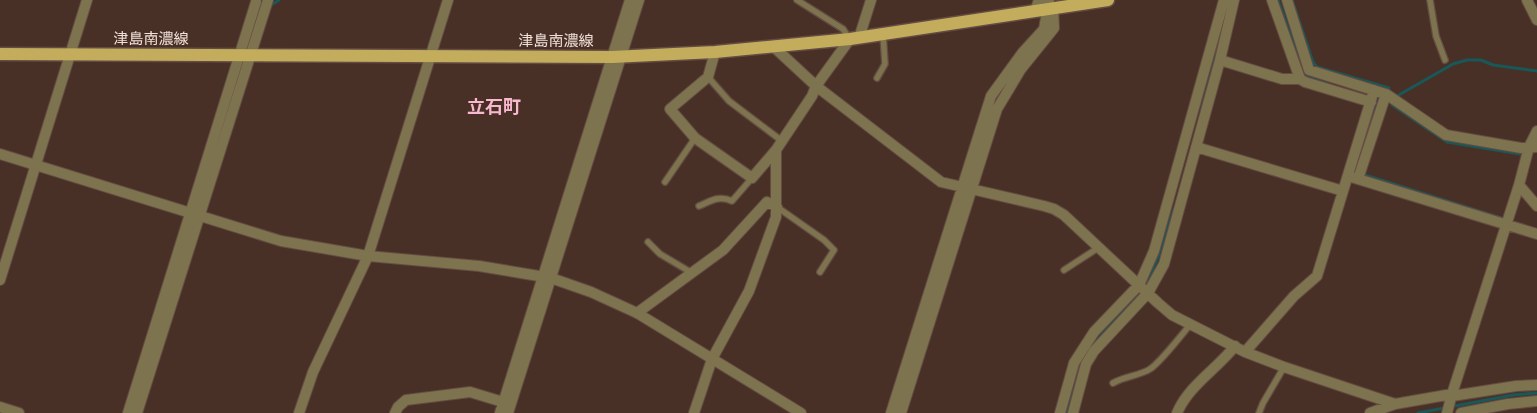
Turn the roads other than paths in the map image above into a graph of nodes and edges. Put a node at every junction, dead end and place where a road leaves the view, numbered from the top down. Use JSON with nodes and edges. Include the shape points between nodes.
{"nodes":[{"id":1,"x":87,"y":0,"type":"edge"},
{"id":2,"x":448,"y":0,"type":"edge"},
{"id":3,"x":630,"y":0,"type":"edge"},
{"id":4,"x":639,"y":0,"type":"edge"},
{"id":5,"x":797,"y":0,"type":"edge"},
{"id":6,"x":871,"y":0,"type":"edge"},
{"id":7,"x":1108,"y":0,"type":"edge"},
{"id":8,"x":1224,"y":0,"type":"edge"},
{"id":9,"x":1234,"y":0,"type":"edge"},
{"id":10,"x":1272,"y":0,"type":"edge"},
{"id":11,"x":1287,"y":0,"type":"edge"},
{"id":12,"x":1430,"y":0,"type":"edge"},
{"id":13,"x":1527,"y":0,"type":"edge"},
{"id":14,"x":255,"y":1,"type":"edge"},
{"id":15,"x":267,"y":4,"type":"edge"},
{"id":16,"x":1045,"y":6,"type":"edge"},
{"id":17,"x":1537,"y":20,"type":"edge"},
{"id":18,"x":883,"y":34,"type":"junction"},
{"id":19,"x":854,"y":38,"type":"junction"},
{"id":20,"x":774,"y":48,"type":"junction"},
{"id":21,"x":715,"y":52,"type":"junction"},
{"id":22,"x":0,"y":54,"type":"edge"},
{"id":23,"x":69,"y":54,"type":"junction"},
{"id":24,"x":245,"y":55,"type":"junction"},
{"id":25,"x":430,"y":56,"type":"junction"},
{"id":26,"x":617,"y":57,"type":"junction"},
{"id":27,"x":1220,"y":60,"type":"junction"},
{"id":28,"x":1445,"y":60,"type":"dead end"},
{"id":29,"x":708,"y":77,"type":"junction"},
{"id":30,"x":877,"y":78,"type":"dead end"},
{"id":31,"x":1300,"y":79,"type":"junction"},
{"id":32,"x":816,"y":86,"type":"junction"},
{"id":33,"x":1374,"y":90,"type":"junction"},
{"id":34,"x":1386,"y":94,"type":"junction"},
{"id":35,"x":1371,"y":102,"type":"junction"},
{"id":36,"x":1537,"y":131,"type":"edge"},
{"id":37,"x":695,"y":138,"type":"junction"},
{"id":38,"x":782,"y":141,"type":"junction"},
{"id":39,"x":1196,"y":147,"type":"junction"},
{"id":40,"x":1533,"y":147,"type":"edge"},
{"id":41,"x":776,"y":150,"type":"junction"},
{"id":42,"x":0,"y":154,"type":"edge"},
{"id":43,"x":1357,"y":164,"type":"junction"},
{"id":44,"x":36,"y":165,"type":"junction"},
{"id":45,"x":752,"y":178,"type":"junction"},
{"id":46,"x":1353,"y":178,"type":"junction"},
{"id":47,"x":665,"y":182,"type":"dead end"},
{"id":48,"x":1519,"y":185,"type":"junction"},
{"id":49,"x":968,"y":189,"type":"junction"},
{"id":50,"x":1343,"y":191,"type":"junction"},
{"id":51,"x":699,"y":206,"type":"dead end"},
{"id":52,"x":1537,"y":206,"type":"edge"},
{"id":53,"x":776,"y":207,"type":"junction"},
{"id":54,"x":195,"y":215,"type":"junction"},
{"id":55,"x":1506,"y":224,"type":"junction"},
{"id":56,"x":1537,"y":234,"type":"edge"},
{"id":57,"x":648,"y":242,"type":"dead end"},
{"id":58,"x":1098,"y":248,"type":"junction"},
{"id":59,"x":368,"y":256,"type":"junction"},
{"id":60,"x":1064,"y":270,"type":"dead end"},
{"id":61,"x":820,"y":272,"type":"dead end"},
{"id":62,"x":692,"y":273,"type":"junction"},
{"id":63,"x":547,"y":276,"type":"junction"},
{"id":64,"x":0,"y":280,"type":"edge"},
{"id":65,"x":1139,"y":285,"type":"junction"},
{"id":66,"x":1148,"y":293,"type":"junction"},
{"id":67,"x":637,"y":314,"type":"junction"},
{"id":68,"x":1191,"y":324,"type":"junction"},
{"id":69,"x":1235,"y":346,"type":"junction"},
{"id":70,"x":1245,"y":352,"type":"junction"},
{"id":71,"x":712,"y":359,"type":"junction"},
{"id":72,"x":1284,"y":367,"type":"junction"},
{"id":73,"x":1113,"y":383,"type":"dead end"},
{"id":74,"x":1537,"y":385,"type":"edge"},
{"id":75,"x":1452,"y":396,"type":"junction"},
{"id":76,"x":1537,"y":401,"type":"edge"},
{"id":77,"x":503,"y":402,"type":"junction"},
{"id":78,"x":1395,"y":404,"type":"junction"},
{"id":79,"x":0,"y":407,"type":"edge"},
{"id":80,"x":19,"y":413,"type":"edge"},
{"id":81,"x":128,"y":413,"type":"edge"},
{"id":82,"x":138,"y":413,"type":"edge"},
{"id":83,"x":298,"y":413,"type":"edge"},
{"id":84,"x":395,"y":413,"type":"edge"},
{"id":85,"x":500,"y":413,"type":"edge"},
{"id":86,"x":508,"y":413,"type":"edge"},
{"id":87,"x":694,"y":413,"type":"edge"},
{"id":88,"x":801,"y":413,"type":"edge"},
{"id":89,"x":891,"y":413,"type":"edge"},
{"id":90,"x":901,"y":413,"type":"edge"},
{"id":91,"x":1060,"y":413,"type":"edge"},
{"id":92,"x":1072,"y":413,"type":"edge"},
{"id":93,"x":1177,"y":413,"type":"edge"},
{"id":94,"x":1260,"y":413,"type":"edge"},
{"id":95,"x":1370,"y":413,"type":"edge"},
{"id":96,"x":1448,"y":413,"type":"edge"},
{"id":97,"x":1462,"y":413,"type":"edge"}],
"edges":[{"from":1,"to":23,"type":"street"},
{"from":2,"to":25,"type":"street"},
{"from":3,"to":26,"type":"street"},
{"from":4,"to":26,"type":"street"},
{"from":5,"to":19,"type":"lane"},
{"from":6,"to":19,"type":"street"},
{"from":7,"to":16,"type":"main road","name":"津島南濃線"},
{"from":8,"to":65,"type":"street","via":[[1154,251]]},
{"from":9,"to":27,"type":"street"},
{"from":10,"to":31,"type":"street"},
{"from":11,"to":33,"type":"street","via":[[1309,70]]},
{"from":12,"to":28,"type":"lane","via":[[1436,36]]},
{"from":13,"to":17,"type":"street"},
{"from":14,"to":15,"type":"street"},
{"from":14,"to":24,"type":"street"},
{"from":15,"to":24,"type":"street"},
{"from":16,"to":18,"type":"main road","name":"津島南濃線"},
{"from":16,"to":49,"type":"street","via":[[1044,28],[991,96]]},
{"from":18,"to":19,"type":"main road","name":"津島南濃線"},
{"from":18,"to":30,"type":"lane","via":[[885,64]]},
{"from":19,"to":20,"type":"main road","name":"津島南濃線"},
{"from":19,"to":32,"type":"street"},
{"from":20,"to":21,"type":"main road","name":"津島南濃線"},
{"from":20,"to":32,"type":"street"},
{"from":21,"to":26,"type":"main road","name":"津島南濃線"},
{"from":21,"to":29,"type":"street"},
{"from":22,"to":23,"type":"main road","name":"津島南濃線"},
{"from":23,"to":24,"type":"main road","name":"津島南濃線"},
{"from":23,"to":44,"type":"street"},
{"from":24,"to":25,"type":"main road","name":"津島南濃線"},
{"from":24,"to":54,"type":"street"},
{"from":25,"to":26,"type":"main road","name":"津島南濃線"},
{"from":25,"to":59,"type":"street"},
{"from":26,"to":63,"type":"street"},
{"from":27,"to":31,"type":"street","via":[[1282,79]]},
{"from":27,"to":39,"type":"street"},
{"from":29,"to":37,"type":"street","via":[[670,109]]},
{"from":29,"to":38,"type":"lane","via":[[729,101]]},
{"from":31,"to":35,"type":"street"},
{"from":32,"to":38,"type":"street"},
{"from":32,"to":49,"type":"street","via":[[941,182]]},
{"from":33,"to":34,"type":"street"},
{"from":33,"to":35,"type":"street"},
{"from":34,"to":40,"type":"street","via":[[1446,135],[1521,148]]},
{"from":34,"to":43,"type":"street"},
{"from":35,"to":43,"type":"street"},
{"from":36,"to":40,"type":"street"},
{"from":37,"to":45,"type":"street"},
{"from":37,"to":47,"type":"lane"},
{"from":38,"to":41,"type":"street"},
{"from":39,"to":50,"type":"street"},
{"from":39,"to":66,"type":"street","via":[[1164,264]]},
{"from":40,"to":48,"type":"street"},
{"from":41,"to":45,"type":"street"},
{"from":41,"to":53,"type":"street"},
{"from":42,"to":44,"type":"street"},
{"from":43,"to":46,"type":"street"},
{"from":44,"to":54,"type":"street"},
{"from":44,"to":64,"type":"street"},
{"from":45,"to":51,"type":"lane","via":[[732,201],[715,199]]},
{"from":46,"to":50,"type":"street"},
{"from":46,"to":55,"type":"street"},
{"from":48,"to":52,"type":"street"},
{"from":48,"to":55,"type":"street"},
{"from":49,"to":58,"type":"street","via":[[1054,209]]},
{"from":49,"to":89,"type":"street"},
{"from":49,"to":90,"type":"street"},
{"from":50,"to":70,"type":"street","via":[[1317,276],[1294,296]]},
{"from":53,"to":61,"type":"lane","via":[[834,250]]},
{"from":53,"to":62,"type":"street","via":[[767,202],[723,250]]},
{"from":53,"to":71,"type":"street","via":[[776,217],[749,291]]},
{"from":54,"to":59,"type":"street","via":[[281,241]]},
{"from":54,"to":81,"type":"street"},
{"from":54,"to":82,"type":"street"},
{"from":55,"to":56,"type":"street"},
{"from":55,"to":75,"type":"street"},
{"from":57,"to":62,"type":"lane","via":[[660,254]]},
{"from":58,"to":60,"type":"lane"},
{"from":58,"to":65,"type":"street"},
{"from":59,"to":63,"type":"street"},
{"from":59,"to":83,"type":"street","via":[[313,372]]},
{"from":62,"to":67,"type":"street"},
{"from":63,"to":67,"type":"street"},
{"from":63,"to":77,"type":"street"},
{"from":63,"to":86,"type":"street"},
{"from":65,"to":66,"type":"street"},
{"from":65,"to":91,"type":"street","via":[[1094,332],[1074,363]]},
{"from":66,"to":68,"type":"street","via":[[1172,315]]},
{"from":66,"to":92,"type":"street","via":[[1094,351],[1086,364]]},
{"from":67,"to":71,"type":"street"},
{"from":68,"to":69,"type":"street"},
{"from":68,"to":73,"type":"lane","via":[[1151,368]]},
{"from":69,"to":70,"type":"street"},
{"from":69,"to":93,"type":"street","via":[[1190,392]]},
{"from":70,"to":72,"type":"street"},
{"from":71,"to":87,"type":"street"},
{"from":71,"to":88,"type":"street"},
{"from":72,"to":78,"type":"street"},
{"from":72,"to":94,"type":"lane"},
{"from":74,"to":75,"type":"street"},
{"from":75,"to":78,"type":"street"},
{"from":75,"to":96,"type":"street"},
{"from":76,"to":97,"type":"street"},
{"from":77,"to":84,"type":"street","via":[[470,392],[406,400]]},
{"from":77,"to":85,"type":"street"},
{"from":78,"to":95,"type":"street"},
{"from":79,"to":80,"type":"street"}]}
